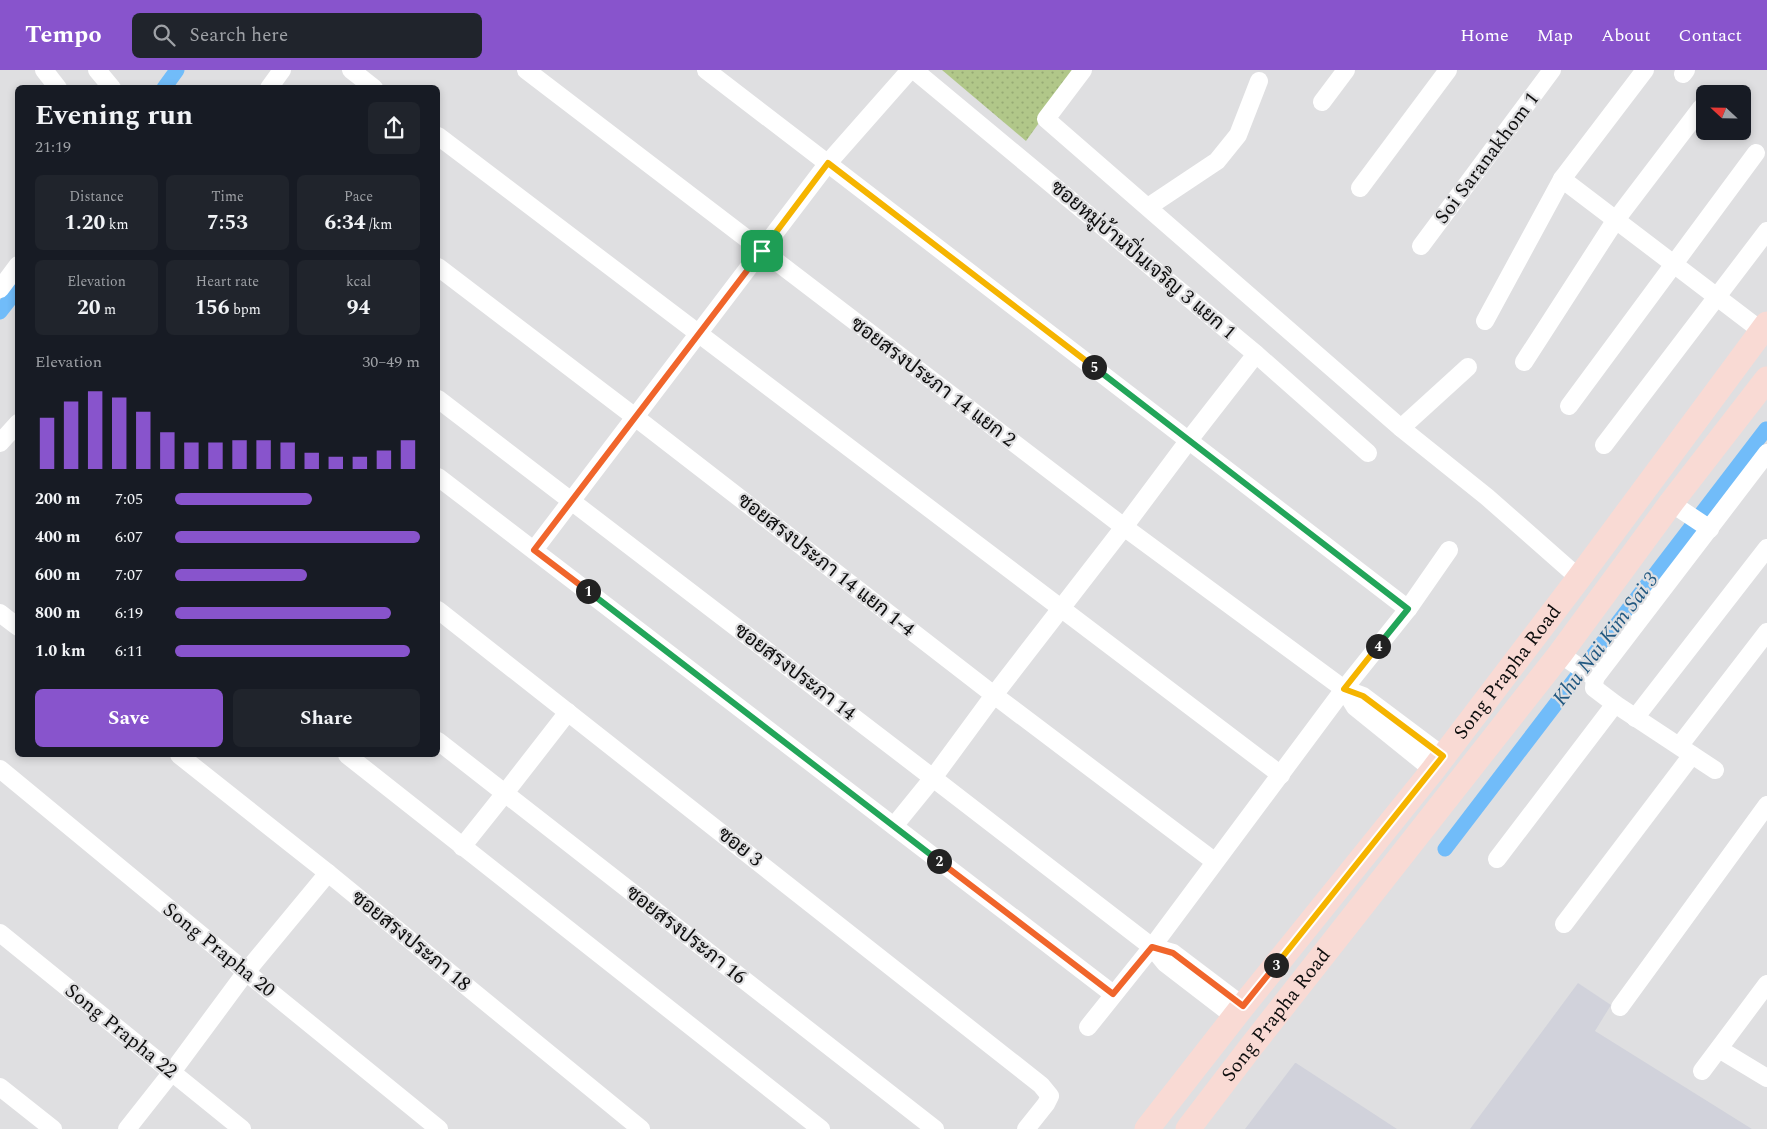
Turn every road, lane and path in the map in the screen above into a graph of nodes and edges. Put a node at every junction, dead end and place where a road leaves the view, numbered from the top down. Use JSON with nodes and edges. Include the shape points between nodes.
{"nodes":[{"id":1,"x":44,"y":70,"type":"edge"},
{"id":2,"x":97,"y":70,"type":"edge"},
{"id":3,"x":282,"y":70,"type":"edge"},
{"id":4,"x":350,"y":70,"type":"edge"},
{"id":5,"x":526,"y":70,"type":"edge"},
{"id":6,"x":706,"y":70,"type":"edge"},
{"id":7,"x":910,"y":70,"type":"edge"},
{"id":8,"x":914,"y":70,"type":"edge"},
{"id":9,"x":1082,"y":70,"type":"edge"},
{"id":10,"x":1346,"y":70,"type":"edge"},
{"id":11,"x":1448,"y":70,"type":"edge"},
{"id":12,"x":1552,"y":70,"type":"edge"},
{"id":13,"x":1645,"y":70,"type":"edge"},
{"id":14,"x":1259,"y":81,"type":"dead end"},
{"id":15,"x":56,"y":85,"type":"edge"},
{"id":16,"x":110,"y":85,"type":"edge"},
{"id":17,"x":271,"y":85,"type":"edge"},
{"id":18,"x":370,"y":85,"type":"edge"},
{"id":19,"x":1322,"y":102,"type":"dead end"},
{"id":20,"x":1696,"y":115,"type":"edge"},
{"id":21,"x":440,"y":138,"type":"edge"},
{"id":22,"x":1756,"y":153,"type":"dead end"},
{"id":23,"x":828,"y":163,"type":"junction"},
{"id":24,"x":1562,"y":179,"type":"junction"},
{"id":25,"x":1360,"y":188,"type":"dead end"},
{"id":26,"x":1148,"y":207,"type":"junction"},
{"id":27,"x":1615,"y":221,"type":"junction"},
{"id":28,"x":1767,"y":231,"type":"edge"},
{"id":29,"x":1421,"y":246,"type":"dead end"},
{"id":30,"x":762,"y":251,"type":"junction"},
{"id":31,"x":1674,"y":264,"type":"junction"},
{"id":32,"x":15,"y":269,"type":"edge"},
{"id":33,"x":440,"y":269,"type":"edge"},
{"id":34,"x":0,"y":289,"type":"edge"},
{"id":35,"x":1717,"y":296,"type":"junction"},
{"id":36,"x":1484,"y":321,"type":"dead end"},
{"id":37,"x":1765,"y":330,"type":"edge"},
{"id":38,"x":698,"y":334,"type":"junction"},
{"id":39,"x":1256,"y":354,"type":"junction"},
{"id":40,"x":1524,"y":362,"type":"dead end"},
{"id":41,"x":1468,"y":367,"type":"dead end"},
{"id":42,"x":1767,"y":379,"type":"edge"},
{"id":43,"x":440,"y":401,"type":"edge"},
{"id":44,"x":1569,"y":406,"type":"dead end"},
{"id":45,"x":635,"y":417,"type":"junction"},
{"id":46,"x":15,"y":426,"type":"edge"},
{"id":47,"x":1401,"y":428,"type":"junction"},
{"id":48,"x":1188,"y":440,"type":"junction"},
{"id":49,"x":0,"y":443,"type":"edge"},
{"id":50,"x":1604,"y":446,"type":"dead end"},
{"id":51,"x":1368,"y":453,"type":"dead end"},
{"id":52,"x":1767,"y":453,"type":"edge"},
{"id":53,"x":440,"y":479,"type":"edge"},
{"id":54,"x":571,"y":501,"type":"junction"},
{"id":55,"x":1680,"y":509,"type":"junction"},
{"id":56,"x":1124,"y":527,"type":"junction"},
{"id":57,"x":1706,"y":527,"type":"junction"},
{"id":58,"x":1767,"y":548,"type":"edge"},
{"id":59,"x":534,"y":550,"type":"junction"},
{"id":60,"x":1449,"y":550,"type":"dead end"},
{"id":61,"x":1579,"y":578,"type":"junction"},
{"id":62,"x":1061,"y":608,"type":"junction"},
{"id":63,"x":1408,"y":609,"type":"junction"},
{"id":64,"x":440,"y":612,"type":"edge"},
{"id":65,"x":0,"y":613,"type":"edge"},
{"id":66,"x":15,"y":625,"type":"edge"},
{"id":67,"x":1767,"y":632,"type":"edge"},
{"id":68,"x":1578,"y":667,"type":"junction"},
{"id":69,"x":1344,"y":689,"type":"junction"},
{"id":70,"x":994,"y":695,"type":"junction"},
{"id":71,"x":1615,"y":704,"type":"junction"},
{"id":72,"x":568,"y":712,"type":"junction"},
{"id":73,"x":1636,"y":718,"type":"junction"},
{"id":74,"x":440,"y":743,"type":"edge"},
{"id":75,"x":1686,"y":750,"type":"junction"},
{"id":76,"x":182,"y":757,"type":"edge"},
{"id":77,"x":350,"y":757,"type":"edge"},
{"id":78,"x":1438,"y":763,"type":"junction"},
{"id":79,"x":0,"y":769,"type":"edge"},
{"id":80,"x":1716,"y":770,"type":"dead end"},
{"id":81,"x":1281,"y":775,"type":"junction"},
{"id":82,"x":933,"y":778,"type":"junction"},
{"id":83,"x":506,"y":793,"type":"junction"},
{"id":84,"x":1764,"y":809,"type":"edge"},
{"id":85,"x":894,"y":826,"type":"junction"},
{"id":86,"x":462,"y":847,"type":"junction"},
{"id":87,"x":1497,"y":859,"type":"dead end"},
{"id":88,"x":1214,"y":861,"type":"junction"},
{"id":89,"x":328,"y":873,"type":"junction"},
{"id":90,"x":1564,"y":924,"type":"dead end"},
{"id":91,"x":0,"y":933,"type":"edge"},
{"id":92,"x":1152,"y":947,"type":"junction"},
{"id":93,"x":246,"y":972,"type":"junction"},
{"id":94,"x":1767,"y":984,"type":"edge"},
{"id":95,"x":1113,"y":994,"type":"junction"},
{"id":96,"x":1620,"y":1007,"type":"dead end"},
{"id":97,"x":1239,"y":1011,"type":"junction"},
{"id":98,"x":1088,"y":1027,"type":"dead end"},
{"id":99,"x":1719,"y":1049,"type":"junction"},
{"id":100,"x":1702,"y":1071,"type":"dead end"},
{"id":101,"x":172,"y":1072,"type":"junction"},
{"id":102,"x":1767,"y":1078,"type":"edge"},
{"id":103,"x":0,"y":1087,"type":"edge"},
{"id":104,"x":53,"y":1129,"type":"edge"},
{"id":105,"x":127,"y":1129,"type":"edge"},
{"id":106,"x":242,"y":1129,"type":"edge"},
{"id":107,"x":439,"y":1129,"type":"edge"},
{"id":108,"x":641,"y":1129,"type":"edge"},
{"id":109,"x":821,"y":1129,"type":"edge"},
{"id":110,"x":935,"y":1129,"type":"edge"},
{"id":111,"x":1026,"y":1129,"type":"edge"},
{"id":112,"x":1147,"y":1129,"type":"edge"},
{"id":113,"x":1188,"y":1129,"type":"edge"}],
"edges":[{"from":1,"to":15,"type":"street"},
{"from":2,"to":16,"type":"street"},
{"from":3,"to":17,"type":"street"},
{"from":4,"to":18,"type":"street"},
{"from":5,"to":30,"type":"street","name":"ซอยสรงประภา 14 แยก 2"},
{"from":6,"to":23,"type":"street"},
{"from":7,"to":23,"type":"street"},
{"from":8,"to":39,"type":"street","name":"ซอยหมู่บ้านปิ่นเจริญ 3 แยก 1"},
{"from":9,"to":26,"type":"street","via":[[1046,119]]},
{"from":10,"to":19,"type":"street"},
{"from":11,"to":25,"type":"street"},
{"from":12,"to":29,"type":"street","name":"Soi Saranakhom 1"},
{"from":13,"to":24,"type":"street"},
{"from":14,"to":26,"type":"street","via":[[1238,135],[1218,161]]},
{"from":20,"to":27,"type":"street"},
{"from":21,"to":38,"type":"street"},
{"from":22,"to":31,"type":"street"},
{"from":23,"to":30,"type":"street"},
{"from":23,"to":48,"type":"street"},
{"from":24,"to":27,"type":"street"},
{"from":24,"to":36,"type":"street"},
{"from":26,"to":47,"type":"street"},
{"from":27,"to":31,"type":"street"},
{"from":27,"to":40,"type":"street"},
{"from":28,"to":35,"type":"street"},
{"from":30,"to":38,"type":"street"},
{"from":30,"to":56,"type":"street","name":"ซอยสรงประภา 14 แยก 2"},
{"from":31,"to":35,"type":"street"},
{"from":31,"to":44,"type":"street"},
{"from":32,"to":34,"type":"street"},
{"from":33,"to":45,"type":"street","name":"ซอยสรงประภา 14 แยก 1-4"},
{"from":35,"to":37,"type":"street"},
{"from":35,"to":50,"type":"street"},
{"from":37,"to":61,"type":"main road","name":"Song Prapha Road"},
{"from":38,"to":45,"type":"street"},
{"from":38,"to":62,"type":"street"},
{"from":39,"to":48,"type":"street"},
{"from":39,"to":51,"type":"street","name":"ซอยหมู่บ้านปิ่นเจริญ 3 แยก 1"},
{"from":41,"to":47,"type":"street"},
{"from":42,"to":55,"type":"main road","name":"Song Prapha Road"},
{"from":43,"to":54,"type":"street","name":"ซอยสรงประภา 14"},
{"from":45,"to":54,"type":"street"},
{"from":45,"to":70,"type":"street","name":"ซอยสรงประภา 14 แยก 1-4"},
{"from":46,"to":49,"type":"street"},
{"from":47,"to":61,"type":"street"},
{"from":48,"to":56,"type":"street"},
{"from":48,"to":63,"type":"street"},
{"from":52,"to":57,"type":"street"},
{"from":53,"to":59,"type":"street"},
{"from":54,"to":59,"type":"street"},
{"from":54,"to":82,"type":"street","name":"ซอยสรงประภา 14"},
{"from":55,"to":57,"type":"street"},
{"from":55,"to":68,"type":"main road","name":"Song Prapha Road"},
{"from":56,"to":62,"type":"street"},
{"from":56,"to":69,"type":"street","name":"ซอยสรงประภา 14 แยก 2"},
{"from":57,"to":68,"type":"street"},
{"from":58,"to":73,"type":"street"},
{"from":59,"to":85,"type":"street"},
{"from":60,"to":63,"type":"street"},
{"from":61,"to":78,"type":"main road","name":"Song Prapha Road"},
{"from":62,"to":70,"type":"street"},
{"from":62,"to":81,"type":"street"},
{"from":63,"to":69,"type":"street"},
{"from":64,"to":72,"type":"street","name":"ซอย 3"},
{"from":65,"to":66,"type":"street"},
{"from":67,"to":75,"type":"street"},
{"from":68,"to":71,"type":"street","via":[[1594,688]]},
{"from":68,"to":113,"type":"main road","name":"Song Prapha Road","via":[[1250,1048]]},
{"from":69,"to":78,"type":"street","name":"ซอยสรงประภา 14 แยก 2","via":[[1355,707]]},
{"from":69,"to":81,"type":"street"},
{"from":70,"to":82,"type":"street"},
{"from":70,"to":88,"type":"street","name":"ซอยสรงประภา 14 แยก 1-4"},
{"from":71,"to":73,"type":"street"},
{"from":71,"to":87,"type":"street"},
{"from":72,"to":83,"type":"street"},
{"from":72,"to":111,"type":"street","name":"ซอย 3","via":[[1041,1085],[1050,1096]]},
{"from":73,"to":75,"type":"street"},
{"from":74,"to":83,"type":"street","name":"ซอยสรงประภา 16"},
{"from":75,"to":80,"type":"street"},
{"from":75,"to":90,"type":"street"},
{"from":76,"to":89,"type":"street","name":"ซอยสรงประภา 18"},
{"from":77,"to":86,"type":"street"},
{"from":78,"to":97,"type":"main road","name":"Song Prapha Road"},
{"from":79,"to":93,"type":"street","name":"Song Prapha 20"},
{"from":81,"to":88,"type":"street"},
{"from":82,"to":85,"type":"street"},
{"from":82,"to":92,"type":"street","name":"ซอยสรงประภา 14"},
{"from":83,"to":86,"type":"street"},
{"from":83,"to":110,"type":"street","name":"ซอยสรงประภา 16"},
{"from":84,"to":96,"type":"street"},
{"from":85,"to":95,"type":"street"},
{"from":86,"to":109,"type":"street"},
{"from":88,"to":92,"type":"street"},
{"from":89,"to":93,"type":"street"},
{"from":89,"to":108,"type":"street","name":"ซอยสรงประภา 18"},
{"from":91,"to":101,"type":"street","name":"Song Prapha 22"},
{"from":92,"to":95,"type":"street"},
{"from":92,"to":97,"type":"street","name":"ซอยสรงประภา 14","via":[[1166,963]]},
{"from":93,"to":101,"type":"street"},
{"from":93,"to":107,"type":"street","name":"Song Prapha 20"},
{"from":94,"to":99,"type":"street"},
{"from":95,"to":98,"type":"street"},
{"from":97,"to":112,"type":"main road","name":"Song Prapha Road"},
{"from":99,"to":100,"type":"street"},
{"from":99,"to":102,"type":"street"},
{"from":101,"to":105,"type":"street"},
{"from":101,"to":106,"type":"street","name":"Song Prapha 22"},
{"from":103,"to":104,"type":"street"}]}
